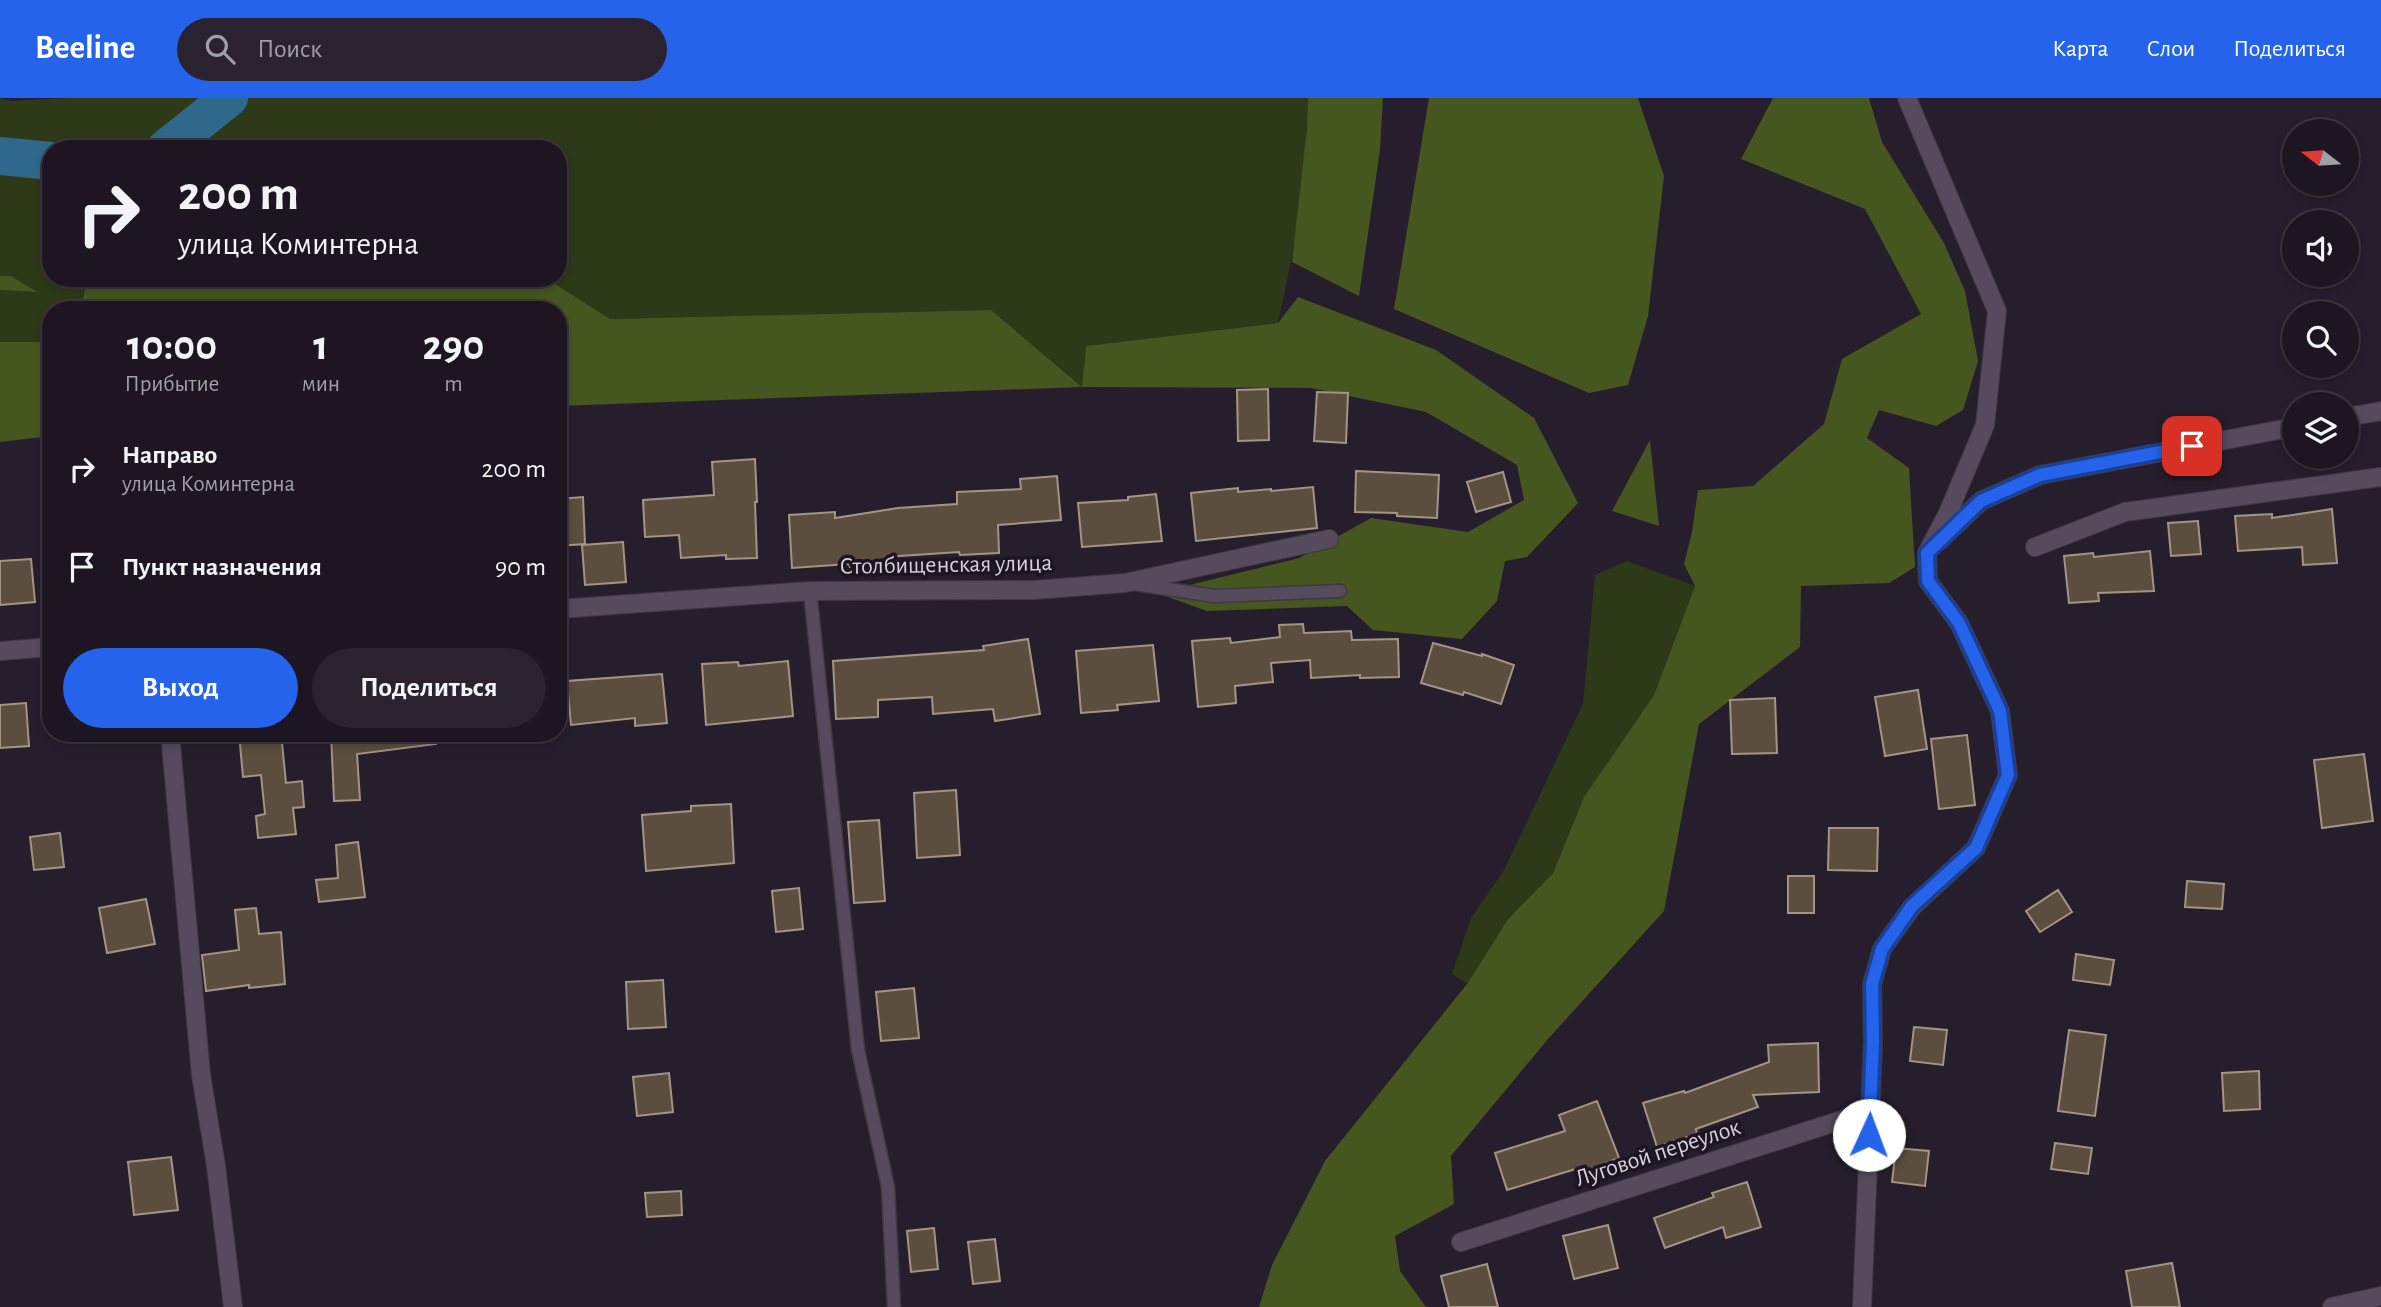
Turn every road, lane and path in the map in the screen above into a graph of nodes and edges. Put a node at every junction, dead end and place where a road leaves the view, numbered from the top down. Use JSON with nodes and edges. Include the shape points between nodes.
{"nodes":[{"id":1,"x":1907,"y":98,"type":"edge"},
{"id":2,"x":2381,"y":411,"type":"edge"},
{"id":3,"x":2359,"y":415,"type":"edge"},
{"id":4,"x":2282,"y":429,"type":"edge"},
{"id":5,"x":2381,"y":477,"type":"edge"},
{"id":6,"x":1329,"y":539,"type":"dead end"},
{"id":7,"x":2035,"y":547,"type":"dead end"},
{"id":8,"x":1927,"y":553,"type":"junction"},
{"id":9,"x":1125,"y":583,"type":"junction"},
{"id":10,"x":810,"y":591,"type":"junction"},
{"id":11,"x":1340,"y":592,"type":"dead end"},
{"id":12,"x":567,"y":608,"type":"edge"},
{"id":13,"x":42,"y":648,"type":"edge"},
{"id":14,"x":0,"y":651,"type":"edge"},
{"id":15,"x":171,"y":742,"type":"edge"},
{"id":16,"x":1870,"y":1111,"type":"junction"},
{"id":17,"x":1461,"y":1242,"type":"dead end"},
{"id":18,"x":2381,"y":1296,"type":"edge"},
{"id":19,"x":233,"y":1307,"type":"edge"},
{"id":20,"x":894,"y":1307,"type":"edge"},
{"id":21,"x":1862,"y":1307,"type":"edge"},
{"id":22,"x":2332,"y":1307,"type":"edge"}],
"edges":[{"from":1,"to":8,"type":"street","via":[[1997,311],[1985,425]]},
{"from":2,"to":3,"type":"street"},
{"from":4,"to":8,"type":"street","via":[[2040,475],[1981,501]]},
{"from":5,"to":7,"type":"street","via":[[2125,512]]},
{"from":6,"to":9,"type":"street","name":"Столбищенская улица"},
{"from":8,"to":16,"type":"street","via":[[1928,581],[1959,623],[2000,711],[2008,775],[1976,848],[1912,906],[1882,949],[1872,984]]},
{"from":9,"to":10,"type":"street","name":"Столбищенская улица","via":[[1034,590]]},
{"from":9,"to":11,"type":"lane","via":[[1214,596]]},
{"from":10,"to":12,"type":"street","name":"Столбищенская улица"},
{"from":10,"to":20,"type":"lane","via":[[858,1049],[888,1187]]},
{"from":13,"to":14,"type":"street"},
{"from":15,"to":19,"type":"street","via":[[201,1075]]},
{"from":16,"to":17,"type":"street","name":"Луговой переулок"},
{"from":16,"to":21,"type":"street"},
{"from":18,"to":22,"type":"street"}]}
